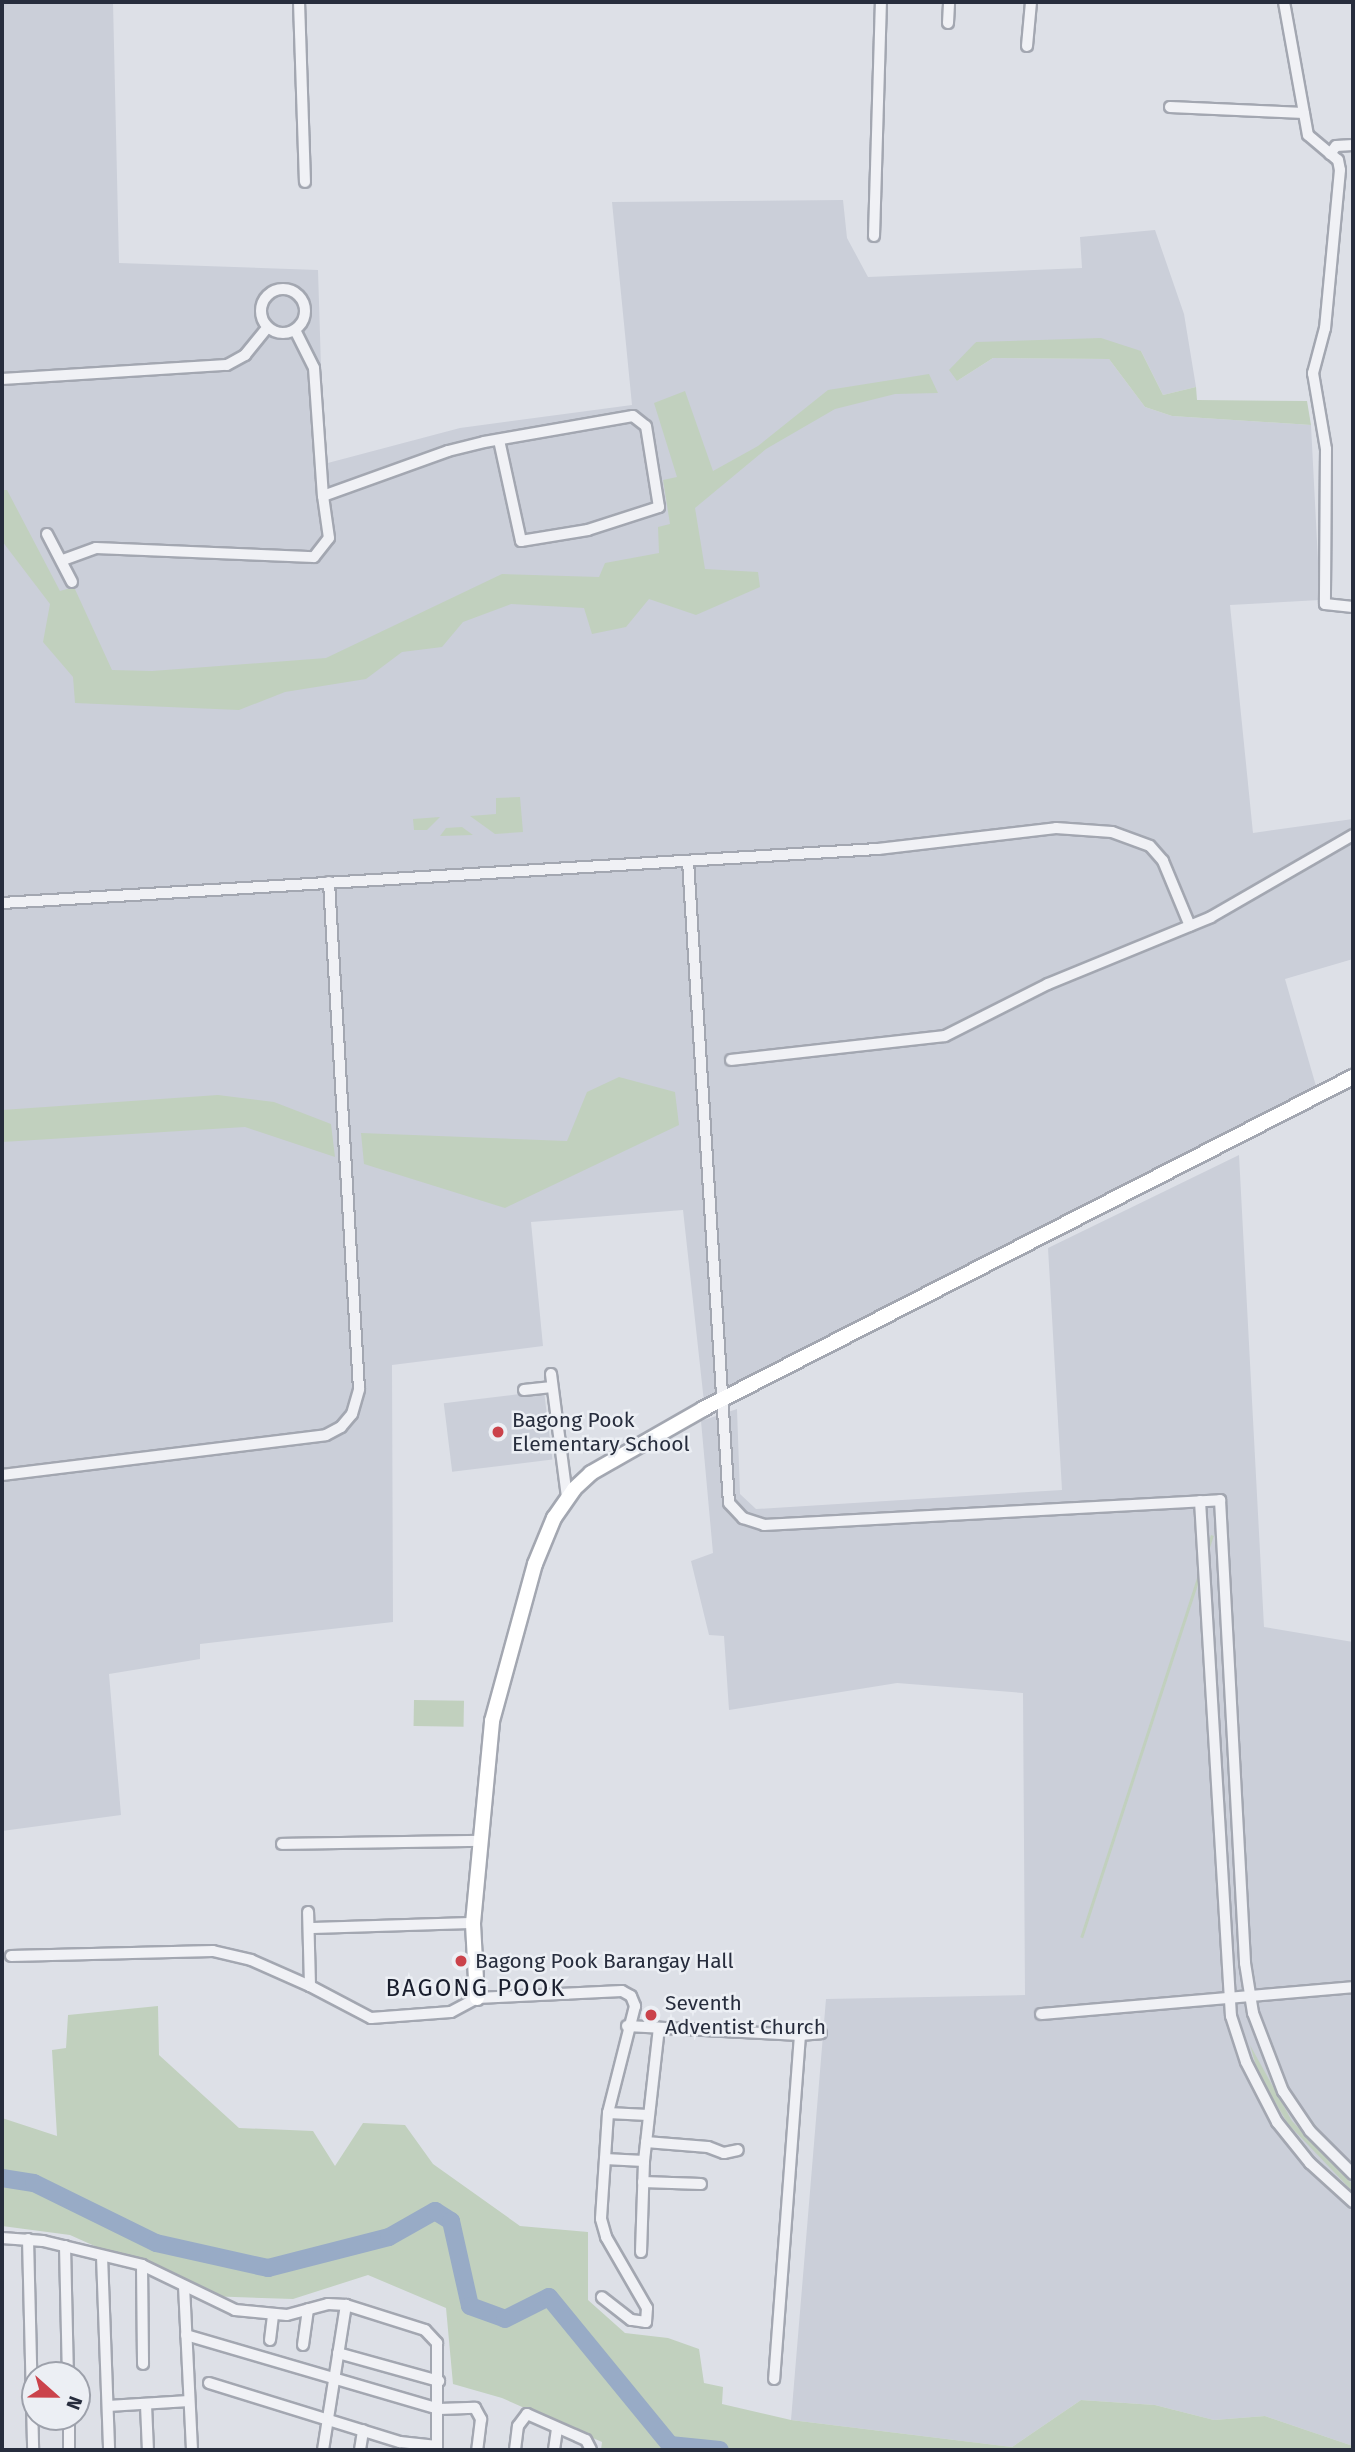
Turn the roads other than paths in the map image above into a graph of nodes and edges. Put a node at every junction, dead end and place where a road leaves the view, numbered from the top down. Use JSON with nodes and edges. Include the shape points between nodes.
{"nodes":[{"id":1,"x":299,"y":2,"type":"edge"},
{"id":2,"x":881,"y":2,"type":"edge"},
{"id":3,"x":949,"y":2,"type":"edge"},
{"id":4,"x":1031,"y":2,"type":"edge"},
{"id":5,"x":1284,"y":2,"type":"edge"},
{"id":6,"x":948,"y":23,"type":"dead end"},
{"id":7,"x":1027,"y":46,"type":"dead end"},
{"id":8,"x":1170,"y":107,"type":"dead end"},
{"id":9,"x":1304,"y":113,"type":"junction"},
{"id":10,"x":1353,"y":145,"type":"edge"},
{"id":11,"x":1330,"y":154,"type":"junction"},
{"id":12,"x":305,"y":182,"type":"dead end"},
{"id":13,"x":874,"y":236,"type":"dead end"},
{"id":14,"x":268,"y":327,"type":"junction"},
{"id":15,"x":295,"y":330,"type":"junction"},
{"id":16,"x":2,"y":379,"type":"edge"},
{"id":17,"x":499,"y":440,"type":"junction"},
{"id":18,"x":323,"y":496,"type":"junction"},
{"id":19,"x":47,"y":534,"type":"dead end"},
{"id":20,"x":63,"y":559,"type":"junction"},
{"id":21,"x":72,"y":582,"type":"dead end"},
{"id":22,"x":1353,"y":607,"type":"edge"},
{"id":23,"x":1353,"y":835,"type":"edge"},
{"id":24,"x":688,"y":861,"type":"junction"},
{"id":25,"x":329,"y":882,"type":"junction"},
{"id":26,"x":2,"y":903,"type":"edge"},
{"id":27,"x":1190,"y":926,"type":"junction"},
{"id":28,"x":731,"y":1060,"type":"dead end"},
{"id":29,"x":1353,"y":1077,"type":"edge"},
{"id":30,"x":551,"y":1374,"type":"dead end"},
{"id":31,"x":552,"y":1387,"type":"junction"},
{"id":32,"x":524,"y":1390,"type":"dead end"},
{"id":33,"x":721,"y":1400,"type":"junction"},
{"id":34,"x":2,"y":1475,"type":"edge"},
{"id":35,"x":567,"y":1497,"type":"junction"},
{"id":36,"x":1200,"y":1501,"type":"junction"},
{"id":37,"x":479,"y":1841,"type":"junction"},
{"id":38,"x":282,"y":1844,"type":"dead end"},
{"id":39,"x":308,"y":1912,"type":"dead end"},
{"id":40,"x":473,"y":1923,"type":"junction"},
{"id":41,"x":310,"y":1928,"type":"junction"},
{"id":42,"x":11,"y":1956,"type":"dead end"},
{"id":43,"x":310,"y":1986,"type":"junction"},
{"id":44,"x":1353,"y":1987,"type":"edge"},
{"id":45,"x":1250,"y":1996,"type":"junction"},
{"id":46,"x":477,"y":1998,"type":"junction"},
{"id":47,"x":1227,"y":1998,"type":"junction"},
{"id":48,"x":1041,"y":2014,"type":"dead end"},
{"id":49,"x":627,"y":2026,"type":"junction"},
{"id":50,"x":659,"y":2028,"type":"junction"},
{"id":51,"x":821,"y":2033,"type":"dead end"},
{"id":52,"x":800,"y":2035,"type":"junction"},
{"id":53,"x":608,"y":2113,"type":"junction"},
{"id":54,"x":648,"y":2115,"type":"junction"},
{"id":55,"x":646,"y":2142,"type":"junction"},
{"id":56,"x":738,"y":2150,"type":"dead end"},
{"id":57,"x":604,"y":2159,"type":"junction"},
{"id":58,"x":643,"y":2161,"type":"junction"},
{"id":59,"x":1353,"y":2174,"type":"edge"},
{"id":60,"x":643,"y":2182,"type":"junction"},
{"id":61,"x":701,"y":2184,"type":"dead end"},
{"id":62,"x":1353,"y":2202,"type":"edge"},
{"id":63,"x":2,"y":2238,"type":"edge"},
{"id":64,"x":28,"y":2239,"type":"junction"},
{"id":65,"x":65,"y":2246,"type":"junction"},
{"id":66,"x":640,"y":2252,"type":"dead end"},
{"id":67,"x":102,"y":2256,"type":"junction"},
{"id":68,"x":142,"y":2265,"type":"junction"},
{"id":69,"x":184,"y":2286,"type":"junction"},
{"id":70,"x":602,"y":2297,"type":"dead end"},
{"id":71,"x":346,"y":2305,"type":"junction"},
{"id":72,"x":308,"y":2309,"type":"junction"},
{"id":73,"x":273,"y":2314,"type":"junction"},
{"id":74,"x":186,"y":2335,"type":"junction"},
{"id":75,"x":270,"y":2340,"type":"dead end"},
{"id":76,"x":303,"y":2345,"type":"dead end"},
{"id":77,"x":338,"y":2353,"type":"junction"},
{"id":78,"x":68,"y":2361,"type":"edge"},
{"id":79,"x":143,"y":2364,"type":"dead end"},
{"id":80,"x":337,"y":2379,"type":"junction"},
{"id":81,"x":774,"y":2379,"type":"dead end"},
{"id":82,"x":439,"y":2381,"type":"junction"},
{"id":83,"x":209,"y":2383,"type":"dead end"},
{"id":84,"x":189,"y":2401,"type":"junction"},
{"id":85,"x":146,"y":2405,"type":"junction"},
{"id":86,"x":108,"y":2406,"type":"junction"},
{"id":87,"x":439,"y":2409,"type":"junction"},
{"id":88,"x":328,"y":2418,"type":"junction"},
{"id":89,"x":557,"y":2428,"type":"junction"},
{"id":90,"x":363,"y":2430,"type":"junction"},
{"id":91,"x":69,"y":2431,"type":"edge"},
{"id":92,"x":400,"y":2446,"type":"edge"},
{"id":93,"x":437,"y":2448,"type":"edge"},
{"id":94,"x":33,"y":2450,"type":"edge"},
{"id":95,"x":69,"y":2450,"type":"edge"},
{"id":96,"x":109,"y":2450,"type":"edge"},
{"id":97,"x":148,"y":2450,"type":"edge"},
{"id":98,"x":192,"y":2450,"type":"edge"},
{"id":99,"x":323,"y":2450,"type":"edge"},
{"id":100,"x":360,"y":2450,"type":"edge"},
{"id":101,"x":477,"y":2450,"type":"edge"},
{"id":102,"x":515,"y":2450,"type":"edge"},
{"id":103,"x":554,"y":2450,"type":"edge"},
{"id":104,"x":591,"y":2450,"type":"edge"}],
"edges":[{"from":1,"to":12,"type":"street"},
{"from":2,"to":13,"type":"street"},
{"from":3,"to":6,"type":"street"},
{"from":4,"to":7,"type":"street"},
{"from":5,"to":9,"type":"street"},
{"from":8,"to":9,"type":"street"},
{"from":9,"to":11,"type":"street","via":[[1311,140]]},
{"from":10,"to":11,"type":"street","via":[[1339,145]]},
{"from":11,"to":22,"type":"street","via":[[1340,170],[1336,245],[1325,328],[1313,373],[1326,449],[1325,604]]},
{"from":14,"to":15,"type":"street","via":[[283,334]]},
{"from":14,"to":15,"type":"street","via":[[261,314],[263,302],[283,289],[295,293],[305,308]]},
{"from":14,"to":16,"type":"street","via":[[244,355],[227,365]]},
{"from":15,"to":18,"type":"street","via":[[314,368]]},
{"from":17,"to":17,"type":"street","via":[[639,417],[646,426],[659,507],[588,530],[521,541]]},
{"from":17,"to":18,"type":"street","via":[[448,451]]},
{"from":18,"to":20,"type":"street","via":[[329,538],[314,557],[96,548]]},
{"from":19,"to":20,"type":"street"},
{"from":20,"to":21,"type":"street"},
{"from":23,"to":27,"type":"street"},
{"from":24,"to":25,"type":"street"},
{"from":24,"to":27,"type":"street","via":[[878,849],[1056,828],[1112,832],[1136,838],[1163,861]]},
{"from":24,"to":33,"type":"street"},
{"from":25,"to":26,"type":"street"},
{"from":25,"to":34,"type":"street","via":[[359,1389],[352,1413],[341,1427],[326,1435]]},
{"from":27,"to":28,"type":"street","via":[[1048,984],[945,1036]]},
{"from":29,"to":33,"type":"street"},
{"from":30,"to":31,"type":"street"},
{"from":31,"to":32,"type":"street"},
{"from":31,"to":35,"type":"street"},
{"from":33,"to":35,"type":"street","via":[[591,1473]]},
{"from":33,"to":36,"type":"street","via":[[728,1498],[739,1515],[755,1524]]},
{"from":35,"to":37,"type":"street","via":[[535,1564],[502,1678],[488,1746]]},
{"from":36,"to":45,"type":"street","via":[[1220,1500]]},
{"from":36,"to":47,"type":"street"},
{"from":37,"to":38,"type":"street"},
{"from":37,"to":40,"type":"street"},
{"from":39,"to":41,"type":"street"},
{"from":40,"to":41,"type":"street"},
{"from":40,"to":46,"type":"street"},
{"from":41,"to":43,"type":"street"},
{"from":42,"to":43,"type":"street","via":[[213,1951],[251,1960]]},
{"from":43,"to":46,"type":"street","via":[[371,2018],[451,2012]]},
{"from":44,"to":45,"type":"street"},
{"from":45,"to":47,"type":"street"},
{"from":45,"to":59,"type":"street","via":[[1261,2042],[1283,2091],[1310,2131]]},
{"from":46,"to":49,"type":"street","via":[[622,1991],[635,2006]]},
{"from":47,"to":48,"type":"street"},
{"from":47,"to":62,"type":"street","via":[[1240,2049],[1267,2106],[1299,2151]]},
{"from":49,"to":50,"type":"street"},
{"from":49,"to":53,"type":"street"},
{"from":50,"to":52,"type":"street"},
{"from":50,"to":54,"type":"street"},
{"from":51,"to":52,"type":"street"},
{"from":52,"to":81,"type":"street"},
{"from":53,"to":54,"type":"street"},
{"from":53,"to":57,"type":"street"},
{"from":54,"to":55,"type":"street"},
{"from":55,"to":56,"type":"street","via":[[708,2147],[724,2153]]},
{"from":55,"to":58,"type":"street"},
{"from":57,"to":58,"type":"street"},
{"from":57,"to":70,"type":"street","via":[[601,2219],[606,2237],[647,2308],[646,2322],[631,2320]]},
{"from":58,"to":60,"type":"street"},
{"from":60,"to":61,"type":"street"},
{"from":60,"to":66,"type":"street"},
{"from":63,"to":64,"type":"street"},
{"from":64,"to":65,"type":"street"},
{"from":64,"to":94,"type":"street"},
{"from":65,"to":67,"type":"street"},
{"from":65,"to":78,"type":"street"},
{"from":67,"to":68,"type":"street"},
{"from":67,"to":86,"type":"street"},
{"from":68,"to":69,"type":"street"},
{"from":68,"to":79,"type":"street"},
{"from":69,"to":73,"type":"street","via":[[235,2310]]},
{"from":69,"to":74,"type":"street"},
{"from":71,"to":72,"type":"street"},
{"from":71,"to":77,"type":"street"},
{"from":71,"to":82,"type":"street","via":[[433,2335]]},
{"from":72,"to":73,"type":"street"},
{"from":72,"to":76,"type":"street"},
{"from":73,"to":75,"type":"street"},
{"from":74,"to":80,"type":"street"},
{"from":74,"to":84,"type":"street"},
{"from":77,"to":80,"type":"street"},
{"from":77,"to":82,"type":"street"},
{"from":80,"to":87,"type":"street"},
{"from":80,"to":88,"type":"street"},
{"from":82,"to":87,"type":"street"},
{"from":83,"to":88,"type":"street"},
{"from":84,"to":85,"type":"street"},
{"from":84,"to":98,"type":"street"},
{"from":85,"to":86,"type":"street"},
{"from":85,"to":97,"type":"street"},
{"from":86,"to":96,"type":"street"},
{"from":87,"to":93,"type":"street"},
{"from":87,"to":101,"type":"street","via":[[475,2408],[481,2419]]},
{"from":88,"to":90,"type":"street"},
{"from":88,"to":99,"type":"street"},
{"from":89,"to":102,"type":"street","via":[[522,2416]]},
{"from":89,"to":103,"type":"street"},
{"from":89,"to":104,"type":"street","via":[[586,2440]]},
{"from":90,"to":92,"type":"street"},
{"from":90,"to":100,"type":"street"},
{"from":91,"to":95,"type":"street"},
{"from":92,"to":93,"type":"street"}]}
